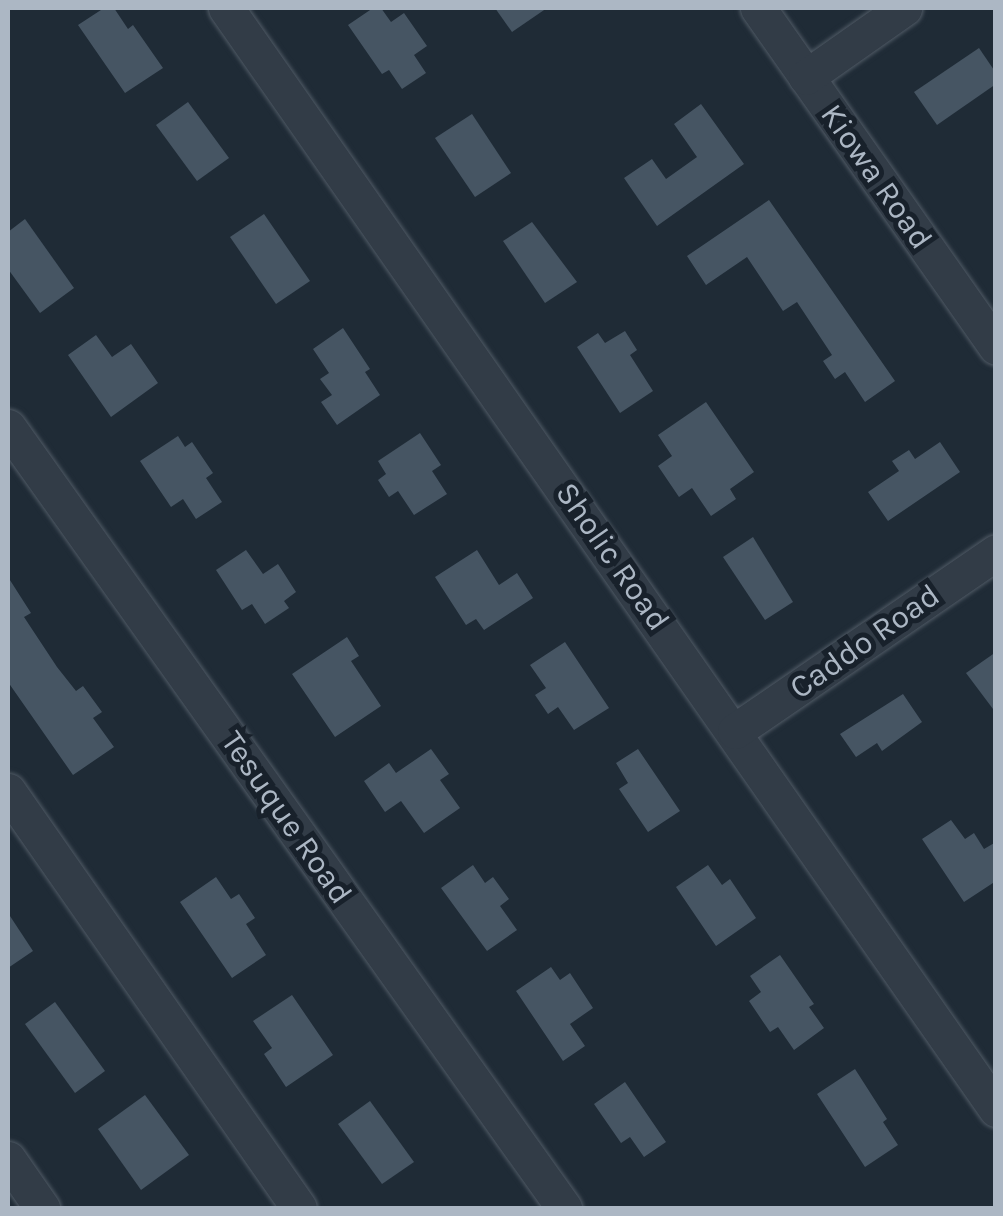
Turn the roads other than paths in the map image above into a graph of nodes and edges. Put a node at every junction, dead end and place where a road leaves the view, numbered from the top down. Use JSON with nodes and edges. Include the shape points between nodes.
{"nodes":[{"id":1,"x":226,"y":8,"type":"edge"},
{"id":2,"x":758,"y":8,"type":"edge"},
{"id":3,"x":904,"y":8,"type":"edge"},
{"id":4,"x":806,"y":77,"type":"junction"},
{"id":5,"x":996,"y":347,"type":"edge"},
{"id":6,"x":8,"y":426,"type":"edge"},
{"id":7,"x":996,"y":552,"type":"edge"},
{"id":8,"x":735,"y":732,"type":"junction"},
{"id":9,"x":8,"y":791,"type":"edge"},
{"id":10,"x":996,"y":1109,"type":"edge"},
{"id":11,"x":8,"y":1159,"type":"edge"},
{"id":12,"x":42,"y":1208,"type":"edge"},
{"id":13,"x":299,"y":1208,"type":"edge"},
{"id":14,"x":564,"y":1208,"type":"edge"}],
"edges":[{"from":1,"to":8,"type":"street","name":"Sholic Road"},
{"from":2,"to":4,"type":"street","name":"Kiowa Road"},
{"from":3,"to":4,"type":"street"},
{"from":4,"to":5,"type":"street","name":"Kiowa Road"},
{"from":6,"to":14,"type":"street","name":"Tesuque Road"},
{"from":7,"to":8,"type":"street","name":"Caddo Road"},
{"from":8,"to":10,"type":"street","name":"Sholic Road"},
{"from":9,"to":13,"type":"street"},
{"from":11,"to":12,"type":"street"}]}
